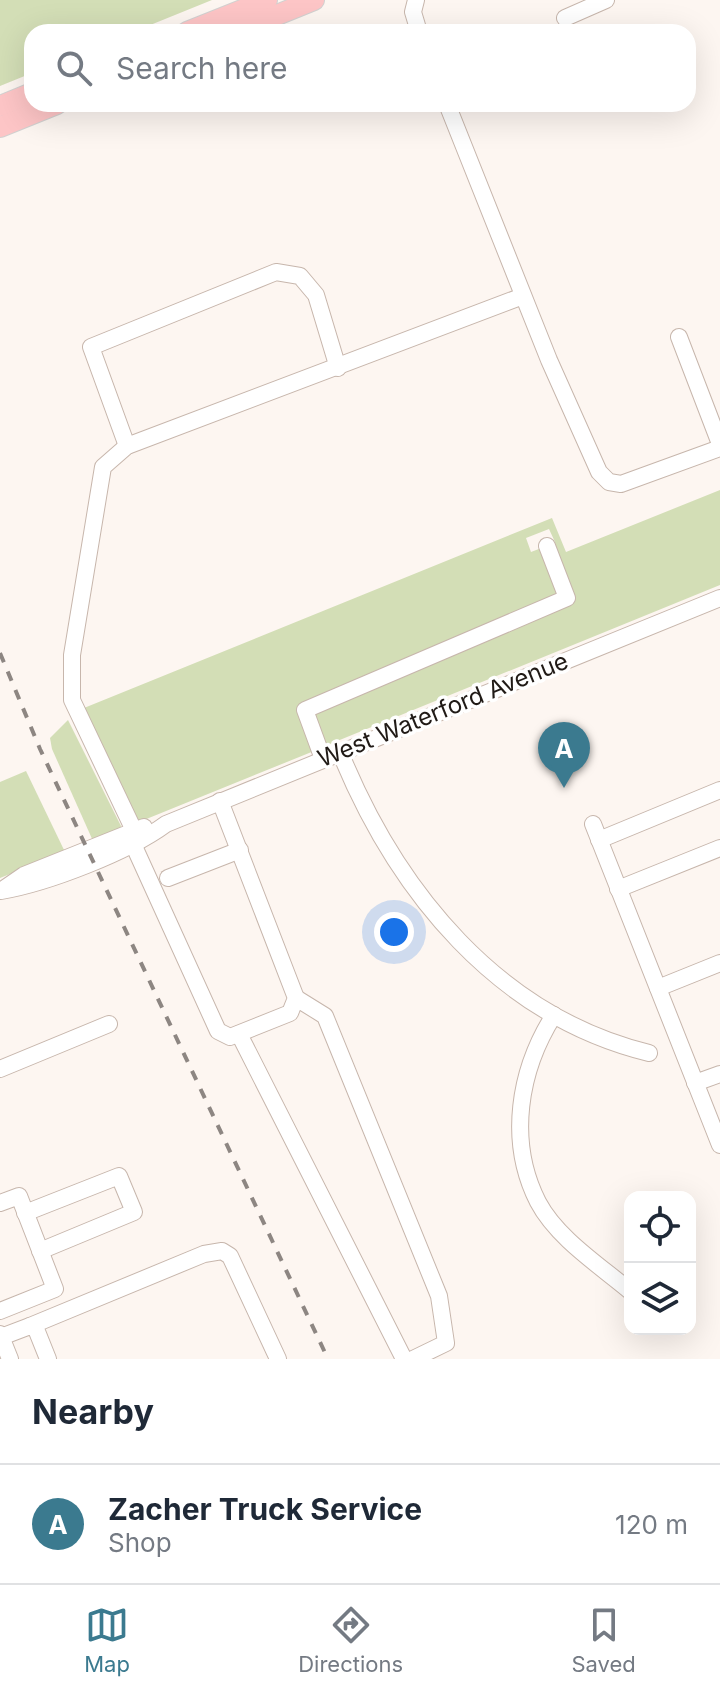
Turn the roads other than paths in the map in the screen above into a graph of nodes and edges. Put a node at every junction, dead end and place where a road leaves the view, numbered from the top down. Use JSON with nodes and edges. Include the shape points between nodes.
{"nodes":[{"id":1,"x":267,"y":0,"type":"edge"},
{"id":2,"x":314,"y":0,"type":"edge"},
{"id":3,"x":416,"y":0,"type":"edge"},
{"id":4,"x":606,"y":0,"type":"edge"},
{"id":5,"x":565,"y":18,"type":"dead end"},
{"id":6,"x":207,"y":24,"type":"edge"},
{"id":7,"x":255,"y":24,"type":"edge"},
{"id":8,"x":417,"y":24,"type":"edge"},
{"id":9,"x":24,"y":96,"type":"edge"},
{"id":10,"x":0,"y":106,"type":"edge"},
{"id":11,"x":37,"y":112,"type":"edge"},
{"id":12,"x":450,"y":112,"type":"edge"},
{"id":13,"x":0,"y":127,"type":"edge"},
{"id":14,"x":523,"y":296,"type":"junction"},
{"id":15,"x":679,"y":337,"type":"dead end"},
{"id":16,"x":338,"y":368,"type":"junction"},
{"id":17,"x":127,"y":446,"type":"junction"},
{"id":18,"x":720,"y":446,"type":"edge"},
{"id":19,"x":547,"y":546,"type":"dead end"},
{"id":20,"x":720,"y":598,"type":"edge"},
{"id":21,"x":340,"y":752,"type":"junction"},
{"id":22,"x":323,"y":759,"type":"junction"},
{"id":23,"x":720,"y":790,"type":"edge"},
{"id":24,"x":220,"y":801,"type":"junction"},
{"id":25,"x":593,"y":824,"type":"dead end"},
{"id":26,"x":135,"y":838,"type":"junction"},
{"id":27,"x":599,"y":840,"type":"junction"},
{"id":28,"x":720,"y":848,"type":"edge"},
{"id":29,"x":240,"y":850,"type":"junction"},
{"id":30,"x":168,"y":878,"type":"dead end"},
{"id":31,"x":618,"y":889,"type":"junction"},
{"id":32,"x":0,"y":891,"type":"edge"},
{"id":33,"x":720,"y":963,"type":"edge"},
{"id":34,"x":658,"y":988,"type":"junction"},
{"id":35,"x":296,"y":998,"type":"junction"},
{"id":36,"x":554,"y":1015,"type":"junction"},
{"id":37,"x":109,"y":1024,"type":"dead end"},
{"id":38,"x":239,"y":1034,"type":"junction"},
{"id":39,"x":649,"y":1053,"type":"dead end"},
{"id":40,"x":0,"y":1069,"type":"edge"},
{"id":41,"x":720,"y":1074,"type":"edge"},
{"id":42,"x":695,"y":1083,"type":"junction"},
{"id":43,"x":720,"y":1145,"type":"edge"},
{"id":44,"x":0,"y":1203,"type":"edge"},
{"id":45,"x":25,"y":1213,"type":"junction"},
{"id":46,"x":40,"y":1251,"type":"junction"},
{"id":47,"x":624,"y":1286,"type":"edge"},
{"id":48,"x":0,"y":1311,"type":"edge"},
{"id":49,"x":30,"y":1326,"type":"junction"},
{"id":50,"x":0,"y":1336,"type":"edge"},
{"id":51,"x":10,"y":1359,"type":"edge"},
{"id":52,"x":48,"y":1359,"type":"edge"},
{"id":53,"x":278,"y":1359,"type":"edge"},
{"id":54,"x":404,"y":1359,"type":"edge"},
{"id":55,"x":413,"y":1359,"type":"edge"}],
"edges":[{"from":1,"to":6,"type":"main road"},
{"from":2,"to":7,"type":"main road"},
{"from":3,"to":8,"type":"street"},
{"from":4,"to":5,"type":"street"},
{"from":9,"to":10,"type":"main road"},
{"from":11,"to":13,"type":"main road"},
{"from":12,"to":14,"type":"street"},
{"from":14,"to":16,"type":"street"},
{"from":14,"to":18,"type":"street","via":[[599,472],[609,482],[637,481]]},
{"from":15,"to":18,"type":"street"},
{"from":16,"to":17,"type":"street"},
{"from":16,"to":17,"type":"street","via":[[316,295],[300,276],[276,272],[91,347]]},
{"from":17,"to":26,"type":"street","via":[[103,467],[71,685],[78,714]]},
{"from":19,"to":22,"type":"street","via":[[567,598],[305,710]]},
{"from":20,"to":21,"type":"street","name":"West Waterford Avenue"},
{"from":21,"to":22,"type":"street","name":"West Waterford Avenue"},
{"from":21,"to":36,"type":"street","via":[[373,825],[447,930],[501,980]]},
{"from":22,"to":24,"type":"street","name":"West Waterford Avenue"},
{"from":23,"to":27,"type":"street"},
{"from":24,"to":26,"type":"street","name":"West Waterford Avenue"},
{"from":24,"to":29,"type":"street"},
{"from":25,"to":27,"type":"street"},
{"from":26,"to":32,"type":"street","name":"West Waterford Avenue","via":[[24,875]]},
{"from":26,"to":38,"type":"street","via":[[218,1031],[230,1037]]},
{"from":27,"to":31,"type":"street"},
{"from":28,"to":31,"type":"street"},
{"from":29,"to":30,"type":"street"},
{"from":29,"to":35,"type":"street"},
{"from":31,"to":34,"type":"street"},
{"from":33,"to":34,"type":"street"},
{"from":34,"to":42,"type":"street"},
{"from":35,"to":38,"type":"street","via":[[290,1013]]},
{"from":35,"to":55,"type":"street","via":[[325,1016],[439,1296],[446,1343]]},
{"from":36,"to":39,"type":"street","via":[[604,1042]]},
{"from":36,"to":47,"type":"street","via":[[524,1078],[520,1123],[525,1164],[539,1203],[569,1240]]},
{"from":37,"to":40,"type":"street"},
{"from":38,"to":54,"type":"street"},
{"from":41,"to":42,"type":"street"},
{"from":42,"to":43,"type":"street"},
{"from":44,"to":45,"type":"street","via":[[19,1196]]},
{"from":45,"to":46,"type":"street"},
{"from":45,"to":46,"type":"street","via":[[119,1176],[134,1212]]},
{"from":46,"to":48,"type":"street","via":[[55,1289]]},
{"from":49,"to":50,"type":"street"},
{"from":49,"to":52,"type":"street"},
{"from":49,"to":53,"type":"street","via":[[222,1251],[230,1256]]},
{"from":50,"to":51,"type":"street"}]}
